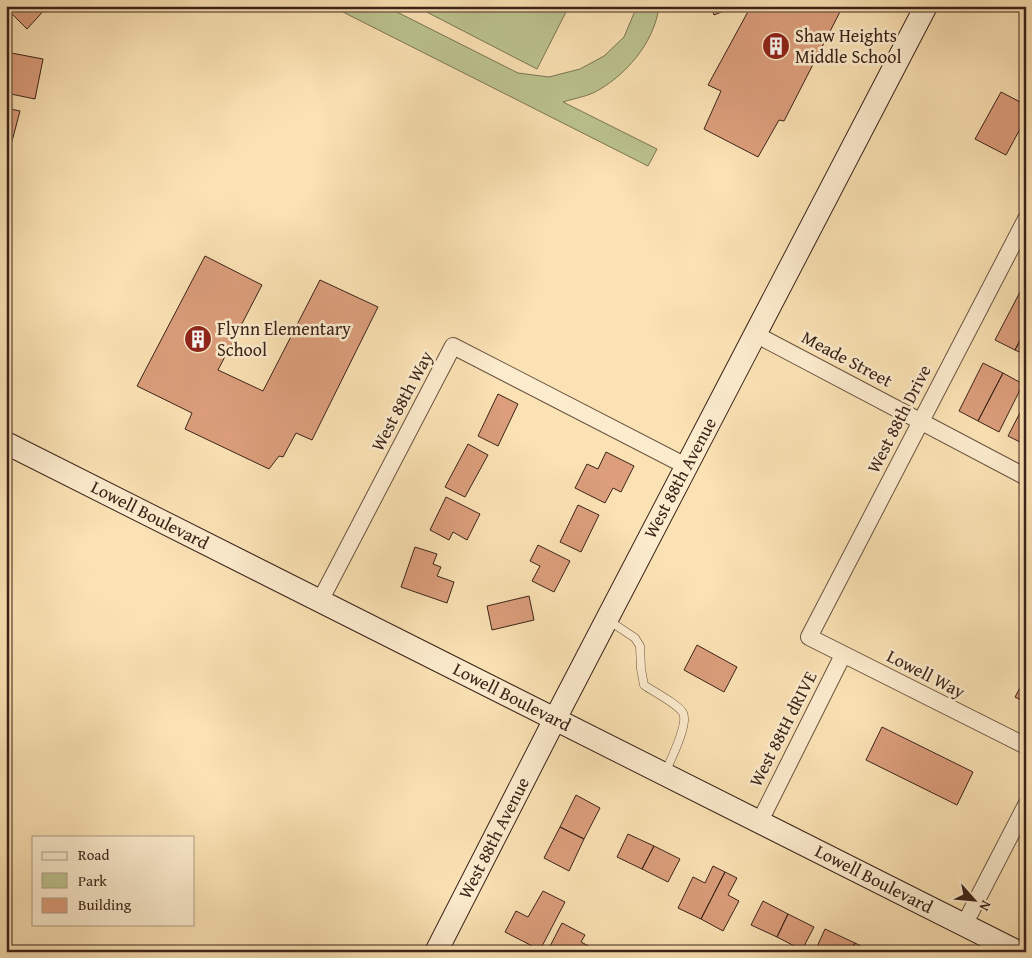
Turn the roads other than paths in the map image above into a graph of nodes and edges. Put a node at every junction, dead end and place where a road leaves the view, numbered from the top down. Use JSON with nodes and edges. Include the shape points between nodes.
{"nodes":[{"id":1,"x":926,"y":6,"type":"edge"},
{"id":2,"x":1026,"y":219,"type":"edge"},
{"id":3,"x":756,"y":334,"type":"junction"},
{"id":4,"x":921,"y":421,"type":"junction"},
{"id":5,"x":6,"y":443,"type":"edge"},
{"id":6,"x":686,"y":466,"type":"junction"},
{"id":7,"x":1026,"y":476,"type":"edge"},
{"id":8,"x":320,"y":601,"type":"junction"},
{"id":9,"x":607,"y":619,"type":"junction"},
{"id":10,"x":809,"y":638,"type":"joint"},
{"id":11,"x":843,"y":655,"type":"junction"},
{"id":12,"x":555,"y":719,"type":"junction"},
{"id":13,"x":1026,"y":746,"type":"edge"},
{"id":14,"x":665,"y":774,"type":"junction"},
{"id":15,"x":1026,"y":804,"type":"edge"},
{"id":16,"x":760,"y":821,"type":"junction"},
{"id":17,"x":964,"y":924,"type":"junction"},
{"id":18,"x":436,"y":952,"type":"edge"},
{"id":19,"x":1018,"y":952,"type":"edge"}],
"edges":[{"from":1,"to":3,"type":"street","name":"West 88th Avenue"},
{"from":2,"to":4,"type":"street","name":"West 88th Drive"},
{"from":3,"to":4,"type":"street","name":"Meade Street"},
{"from":3,"to":6,"type":"street","name":"West 88th Avenue"},
{"from":4,"to":7,"type":"street","name":"Meade Street"},
{"from":4,"to":10,"type":"street","name":"West 88th Drive"},
{"from":5,"to":8,"type":"street","name":"Lowell Boulevard"},
{"from":6,"to":8,"type":"street","name":"West 88th Way","via":[[453,346]]},
{"from":6,"to":9,"type":"street","name":"West 88th Avenue"},
{"from":8,"to":12,"type":"street","name":"Lowell Boulevard"},
{"from":9,"to":12,"type":"street","name":"West 88th Avenue"},
{"from":9,"to":14,"type":"lane","via":[[635,638],[640,646],[644,685],[684,715],[680,736]]},
{"from":10,"to":11,"type":"street","name":"Lowell Way"},
{"from":11,"to":13,"type":"street","name":"Lowell Way"},
{"from":11,"to":16,"type":"street","name":"West 88tH dRIVE"},
{"from":12,"to":14,"type":"street","name":"Lowell Boulevard"},
{"from":12,"to":18,"type":"street","name":"West 88th Avenue"},
{"from":14,"to":16,"type":"street","name":"Lowell Boulevard"},
{"from":15,"to":17,"type":"street"},
{"from":16,"to":17,"type":"street","name":"Lowell Boulevard"},
{"from":17,"to":19,"type":"street","name":"Lowell Boulevard"}]}
